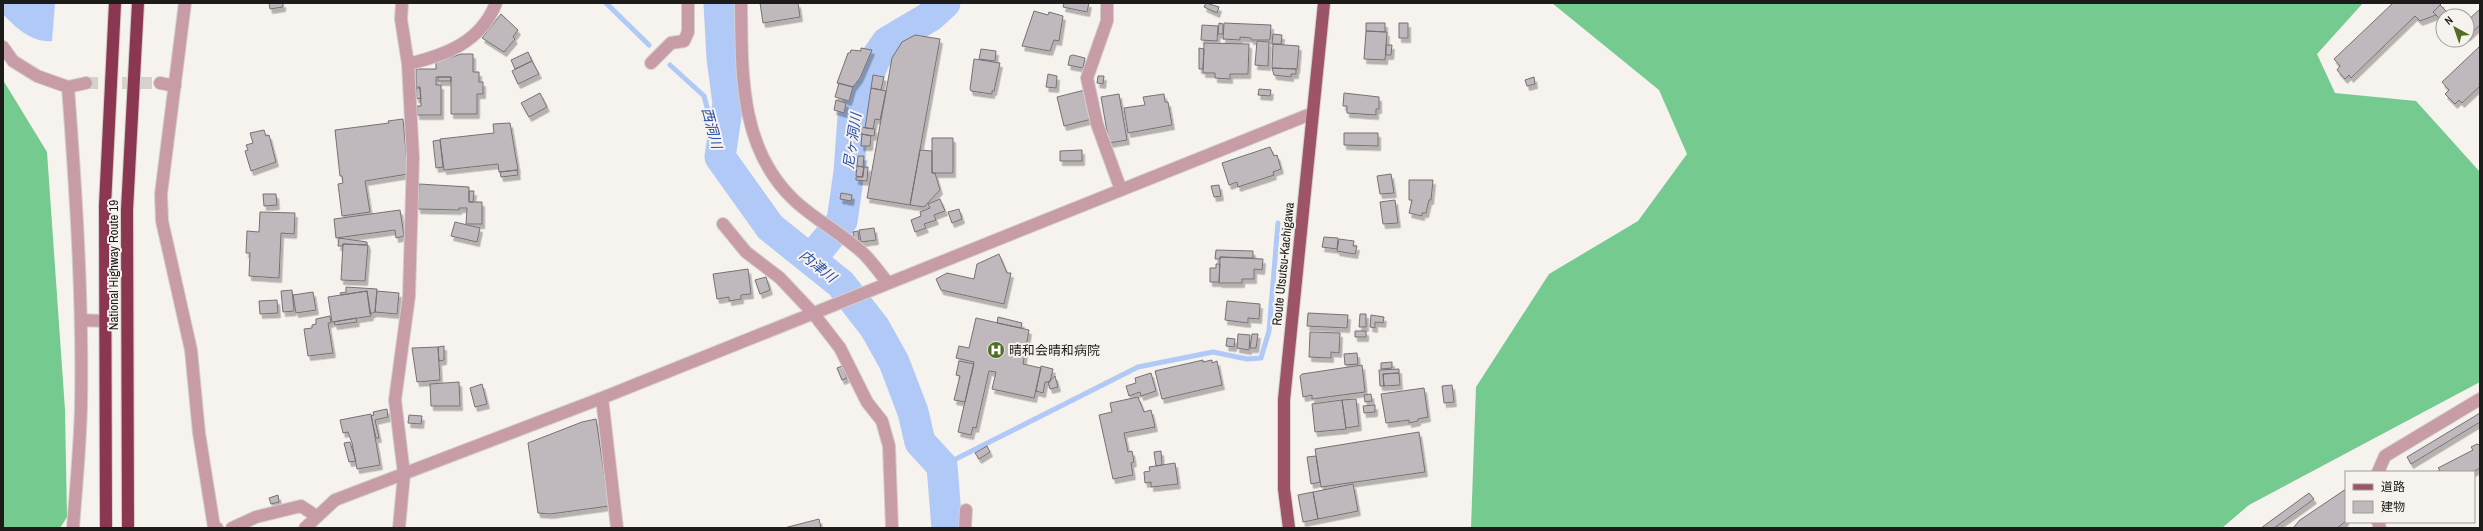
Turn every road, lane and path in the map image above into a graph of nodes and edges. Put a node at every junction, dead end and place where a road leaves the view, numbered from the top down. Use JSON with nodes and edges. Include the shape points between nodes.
{"nodes":[{"id":1,"x":115,"y":3,"type":"edge"},
{"id":2,"x":138,"y":3,"type":"edge"},
{"id":3,"x":186,"y":3,"type":"edge"},
{"id":4,"x":402,"y":3,"type":"edge"},
{"id":5,"x":496,"y":3,"type":"edge"},
{"id":6,"x":688,"y":3,"type":"edge"},
{"id":7,"x":740,"y":3,"type":"edge"},
{"id":8,"x":1107,"y":3,"type":"edge"},
{"id":9,"x":1324,"y":3,"type":"edge"},
{"id":10,"x":3,"y":47,"type":"edge"},
{"id":11,"x":651,"y":63,"type":"dead end"},
{"id":12,"x":408,"y":64,"type":"junction"},
{"id":13,"x":86,"y":83,"type":"tunnel mouth"},
{"id":14,"x":160,"y":83,"type":"tunnel mouth"},
{"id":15,"x":175,"y":86,"type":"junction"},
{"id":16,"x":68,"y":87,"type":"junction"},
{"id":17,"x":1314,"y":113,"type":"junction"},
{"id":18,"x":1121,"y":190,"type":"junction"},
{"id":19,"x":723,"y":224,"type":"dead end"},
{"id":20,"x":887,"y":282,"type":"junction"},
{"id":21,"x":813,"y":313,"type":"junction"},
{"id":22,"x":81,"y":320,"type":"junction"},
{"id":23,"x":105,"y":321,"type":"junction"},
{"id":24,"x":602,"y":398,"type":"junction"},
{"id":25,"x":2480,"y":399,"type":"edge"},
{"id":26,"x":2378,"y":471,"type":"edge"},
{"id":27,"x":404,"y":474,"type":"junction"},
{"id":28,"x":966,"y":510,"type":"dead end"},
{"id":29,"x":316,"y":516,"type":"junction"},
{"id":30,"x":73,"y":528,"type":"edge"},
{"id":31,"x":106,"y":528,"type":"edge"},
{"id":32,"x":128,"y":528,"type":"edge"},
{"id":33,"x":217,"y":528,"type":"edge"},
{"id":34,"x":232,"y":528,"type":"edge"},
{"id":35,"x":305,"y":528,"type":"edge"},
{"id":36,"x":399,"y":528,"type":"edge"},
{"id":37,"x":617,"y":528,"type":"edge"},
{"id":38,"x":892,"y":528,"type":"edge"},
{"id":39,"x":965,"y":528,"type":"edge"},
{"id":40,"x":1289,"y":528,"type":"edge"}],
"edges":[{"from":1,"to":23,"type":"highway","name":"National Highway Route 19","via":[[105,205]]},
{"from":2,"to":32,"type":"highway","name":"National Highway Route 19","via":[[127,210]]},
{"from":3,"to":15,"type":"street"},
{"from":4,"to":12,"type":"street","via":[[401,19]]},
{"from":5,"to":12,"type":"street","via":[[490,17],[471,40],[440,57]]},
{"from":6,"to":11,"type":"street","via":[[688,32],[684,41],[671,43]]},
{"from":7,"to":20,"type":"street","via":[[741,58],[747,114],[761,156],[776,180],[794,200],[864,254]]},
{"from":8,"to":18,"type":"street","via":[[1107,21],[1087,78],[1097,124]]},
{"from":9,"to":17,"type":"main road","name":"Route Utsutsu-Kachigawa"},
{"from":10,"to":16,"type":"street","via":[[13,61],[37,76]]},
{"from":12,"to":27,"type":"street","via":[[413,158],[409,296],[395,400]]},
{"from":13,"to":16,"type":"street"},
{"from":14,"to":15,"type":"street"},
{"from":15,"to":33,"type":"street","via":[[161,194],[162,221],[192,350],[200,433],[214,526]]},
{"from":16,"to":22,"type":"street","via":[[76,184]]},
{"from":17,"to":18,"type":"street"},
{"from":17,"to":40,"type":"main road","name":"Route Utsutsu-Kachigawa","via":[[1284,400],[1284,490]]},
{"from":18,"to":20,"type":"street"},
{"from":19,"to":21,"type":"street","via":[[746,252],[780,278]]},
{"from":20,"to":21,"type":"street"},
{"from":21,"to":24,"type":"street"},
{"from":21,"to":38,"type":"street","via":[[840,348],[867,402],[882,421],[889,446]]},
{"from":22,"to":23,"type":"street"},
{"from":22,"to":30,"type":"street","via":[[81,408]]},
{"from":23,"to":31,"type":"highway","name":"National Highway Route 19"},
{"from":24,"to":27,"type":"street"},
{"from":24,"to":37,"type":"street"},
{"from":25,"to":26,"type":"street","via":[[2386,456]]},
{"from":27,"to":29,"type":"street","via":[[335,500]]},
{"from":27,"to":36,"type":"street"},
{"from":28,"to":39,"type":"street"},
{"from":29,"to":34,"type":"street","via":[[301,506],[256,517]]},
{"from":29,"to":35,"type":"street"}]}
